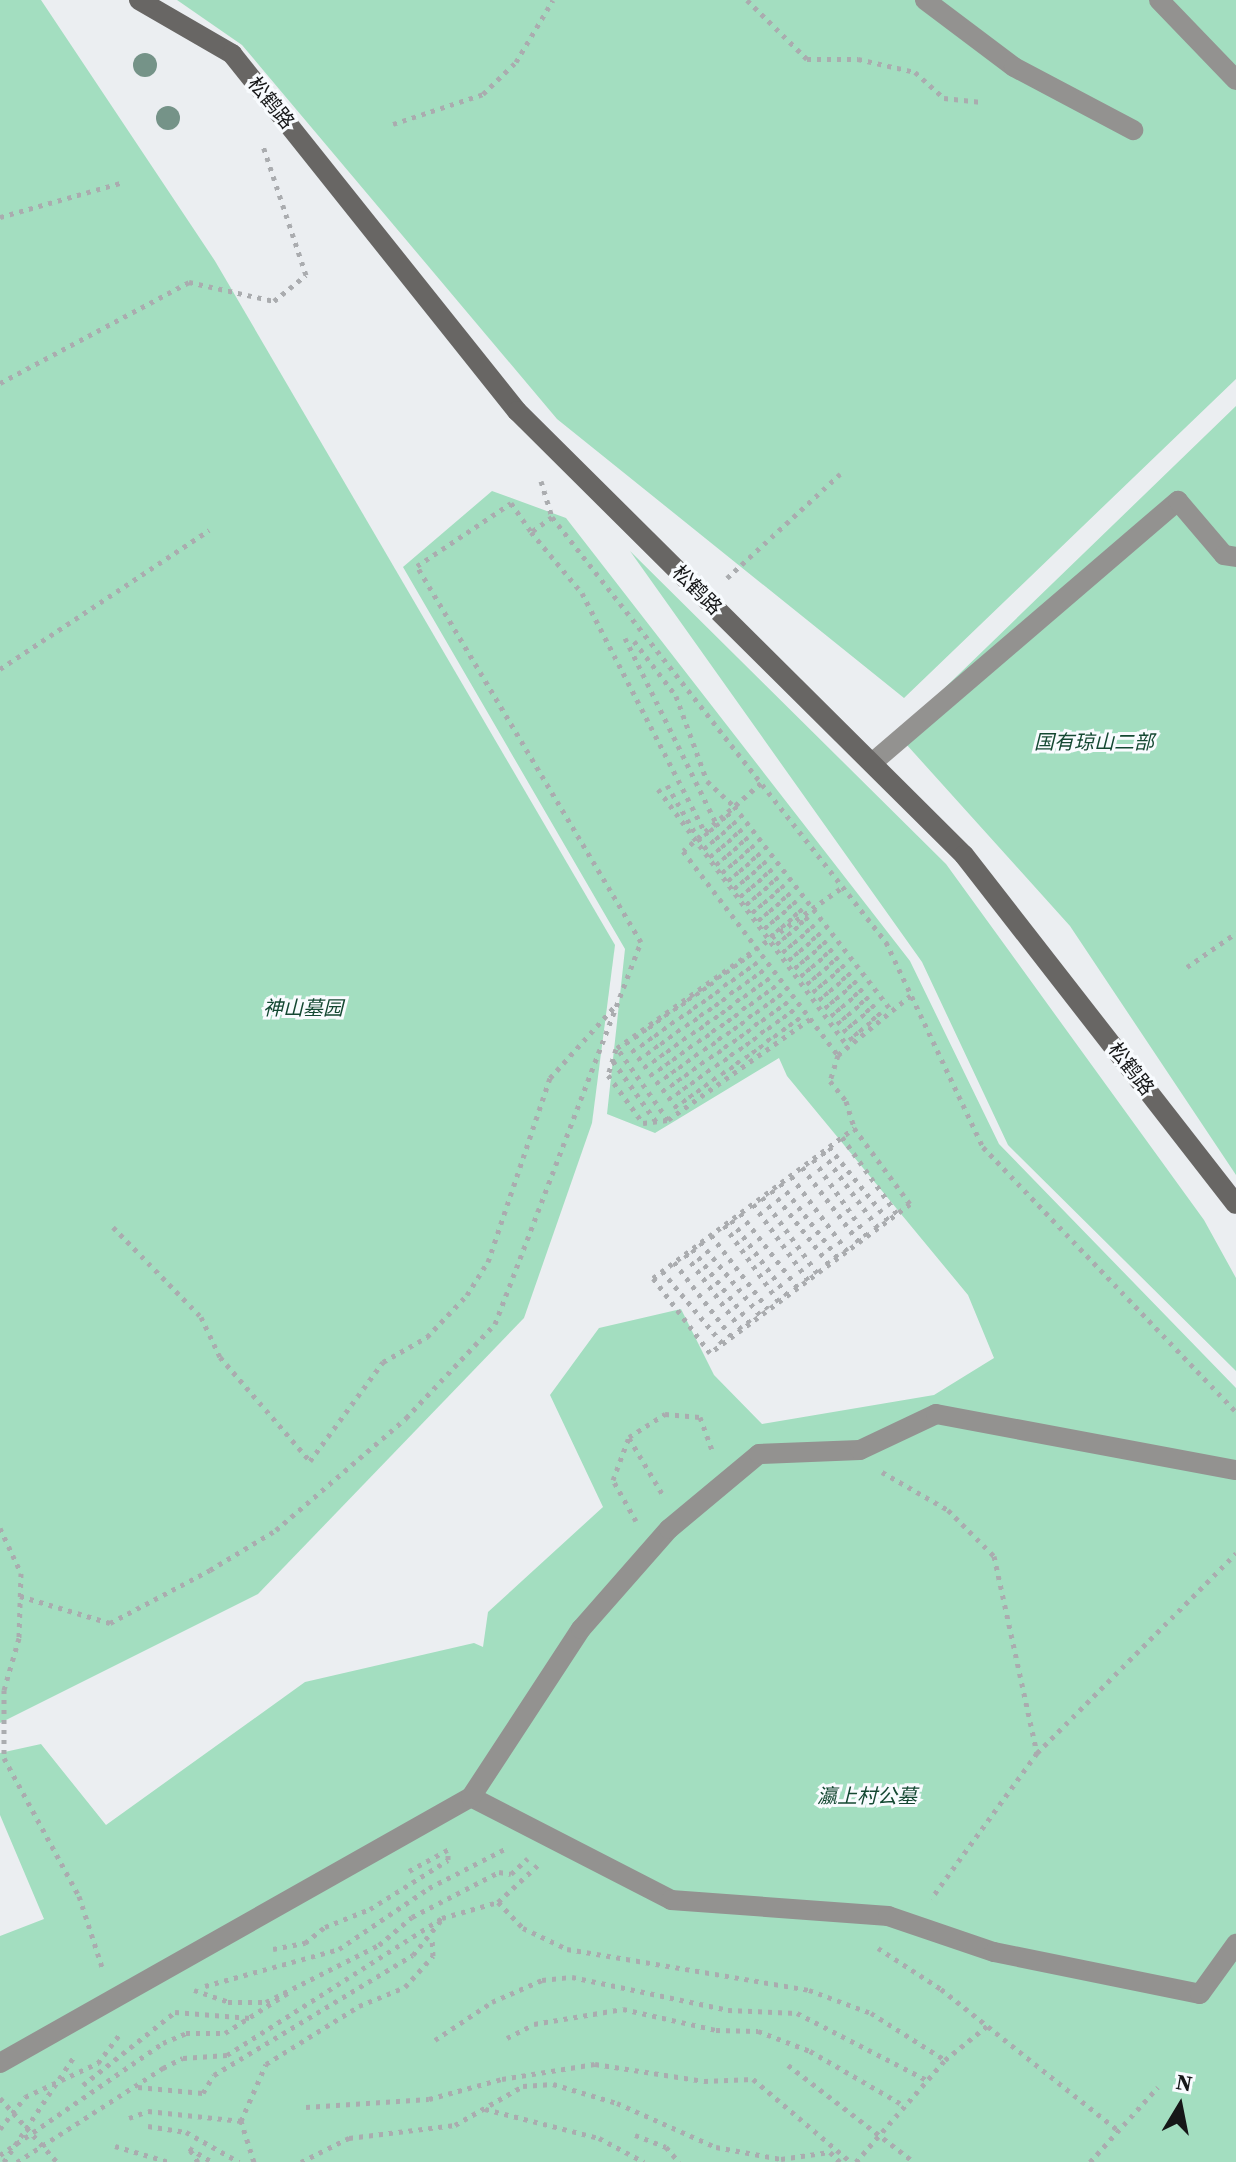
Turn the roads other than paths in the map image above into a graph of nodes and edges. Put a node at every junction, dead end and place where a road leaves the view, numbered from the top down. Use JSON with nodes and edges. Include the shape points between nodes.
{"nodes":[{"id":1,"x":139,"y":0,"type":"edge"},
{"id":2,"x":925,"y":0,"type":"edge"},
{"id":3,"x":1159,"y":0,"type":"edge"},
{"id":4,"x":1236,"y":80,"type":"edge"},
{"id":5,"x":1133,"y":130,"type":"dead end"},
{"id":6,"x":1236,"y":557,"type":"edge"},
{"id":7,"x":872,"y":763,"type":"junction"},
{"id":8,"x":1236,"y":1204,"type":"edge"},
{"id":9,"x":1236,"y":1470,"type":"edge"},
{"id":10,"x":471,"y":1797,"type":"junction"},
{"id":11,"x":1236,"y":1944,"type":"edge"},
{"id":12,"x":0,"y":2063,"type":"edge"}],
"edges":[{"from":1,"to":7,"type":"street","name":"松鹤路","via":[[232,54],[517,411]]},
{"from":2,"to":5,"type":"lane","via":[[1014,67]]},
{"from":3,"to":4,"type":"lane"},
{"from":6,"to":7,"type":"lane","via":[[1224,555],[1178,501]]},
{"from":7,"to":8,"type":"street","name":"松鹤路","via":[[964,855]]},
{"from":9,"to":10,"type":"lane","via":[[936,1414],[860,1450],[759,1454],[674,1525],[581,1629]]},
{"from":10,"to":11,"type":"lane","via":[[671,1900],[842,1912],[913,1924],[994,1952],[1200,1994]]},
{"from":10,"to":12,"type":"lane"}]}
